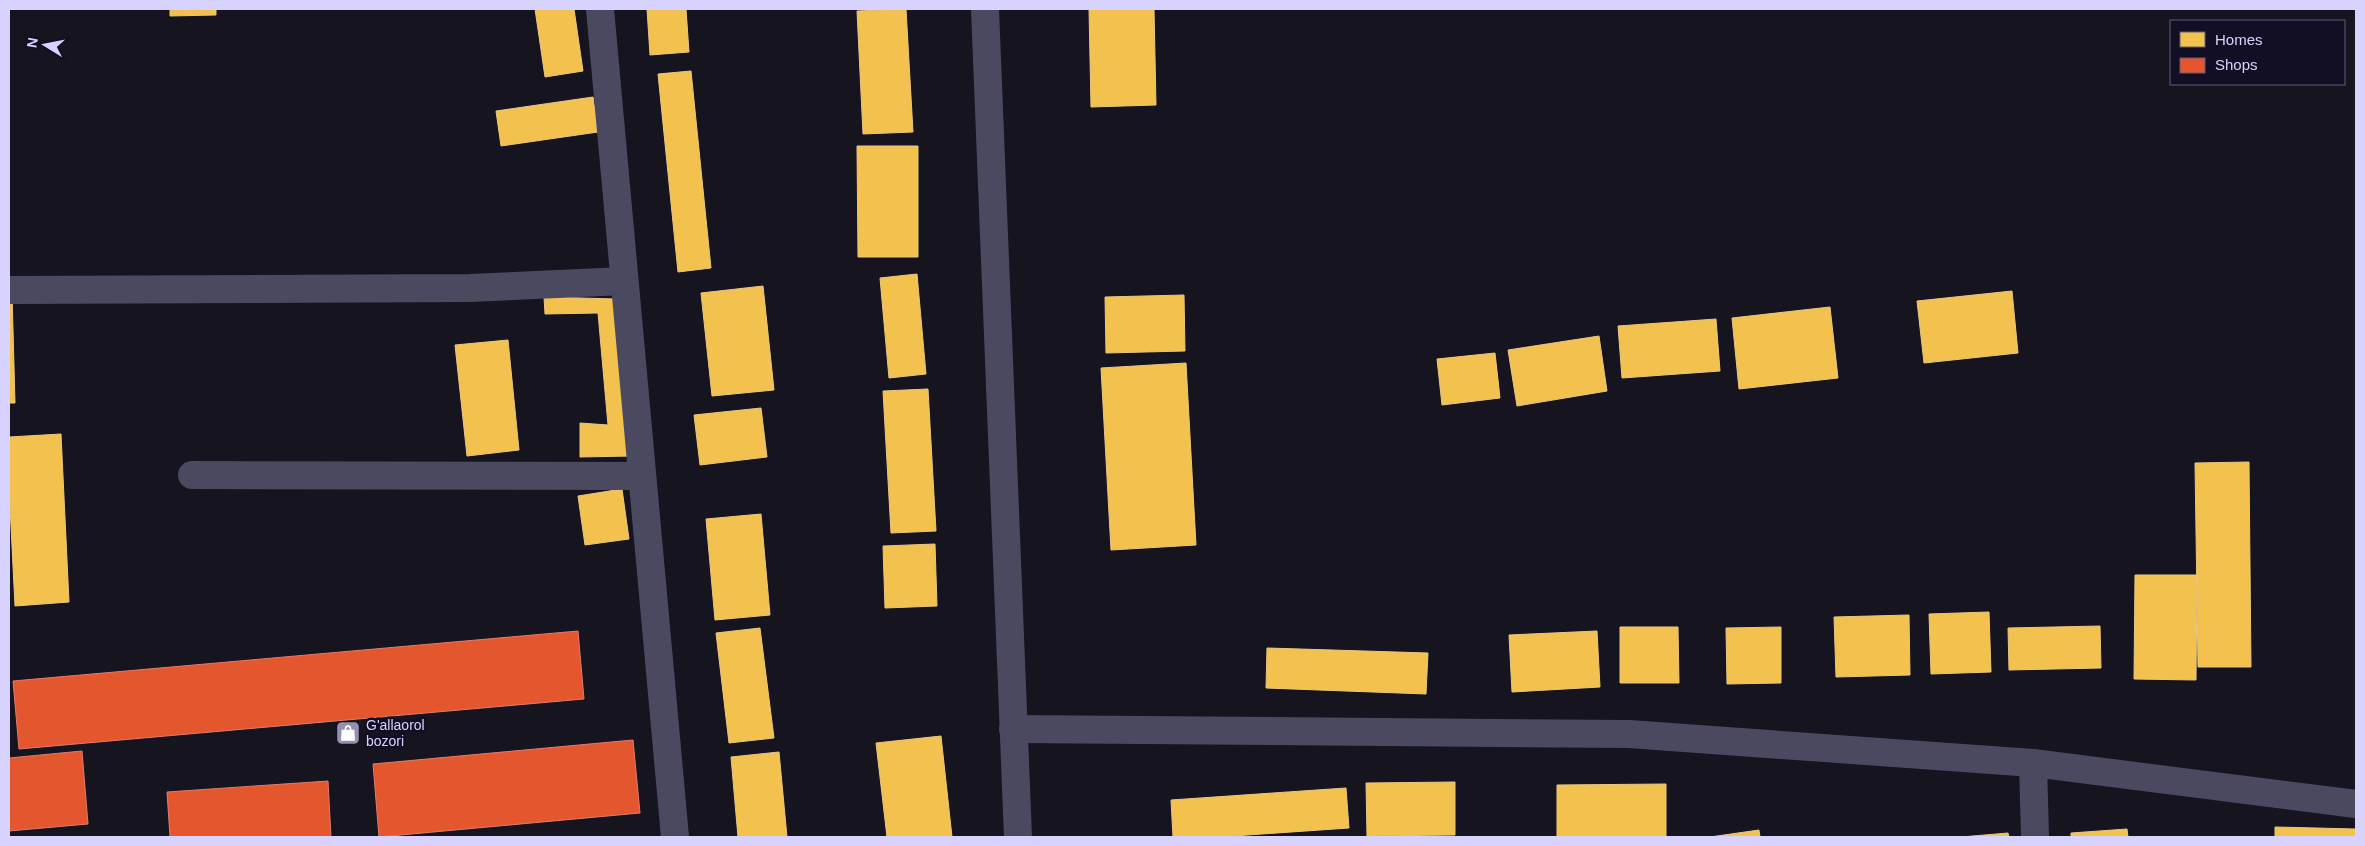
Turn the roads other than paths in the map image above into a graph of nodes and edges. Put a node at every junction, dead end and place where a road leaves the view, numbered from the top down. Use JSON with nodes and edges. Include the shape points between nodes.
{"nodes":[{"id":1,"x":600,"y":9,"type":"edge"},
{"id":2,"x":985,"y":9,"type":"edge"},
{"id":3,"x":624,"y":282,"type":"junction"},
{"id":4,"x":9,"y":290,"type":"edge"},
{"id":5,"x":192,"y":475,"type":"dead end"},
{"id":6,"x":642,"y":476,"type":"junction"},
{"id":7,"x":1013,"y":730,"type":"junction"},
{"id":8,"x":2033,"y":763,"type":"junction"},
{"id":9,"x":2356,"y":804,"type":"edge"},
{"id":10,"x":675,"y":837,"type":"edge"},
{"id":11,"x":1018,"y":837,"type":"edge"},
{"id":12,"x":2035,"y":837,"type":"edge"}],
"edges":[{"from":1,"to":3,"type":"street"},
{"from":2,"to":7,"type":"street"},
{"from":3,"to":4,"type":"street","via":[[470,288]]},
{"from":3,"to":6,"type":"street"},
{"from":5,"to":6,"type":"street"},
{"from":6,"to":10,"type":"street"},
{"from":7,"to":8,"type":"street","via":[[1629,734]]},
{"from":7,"to":11,"type":"street"},
{"from":8,"to":9,"type":"street"},
{"from":8,"to":12,"type":"street"}]}
